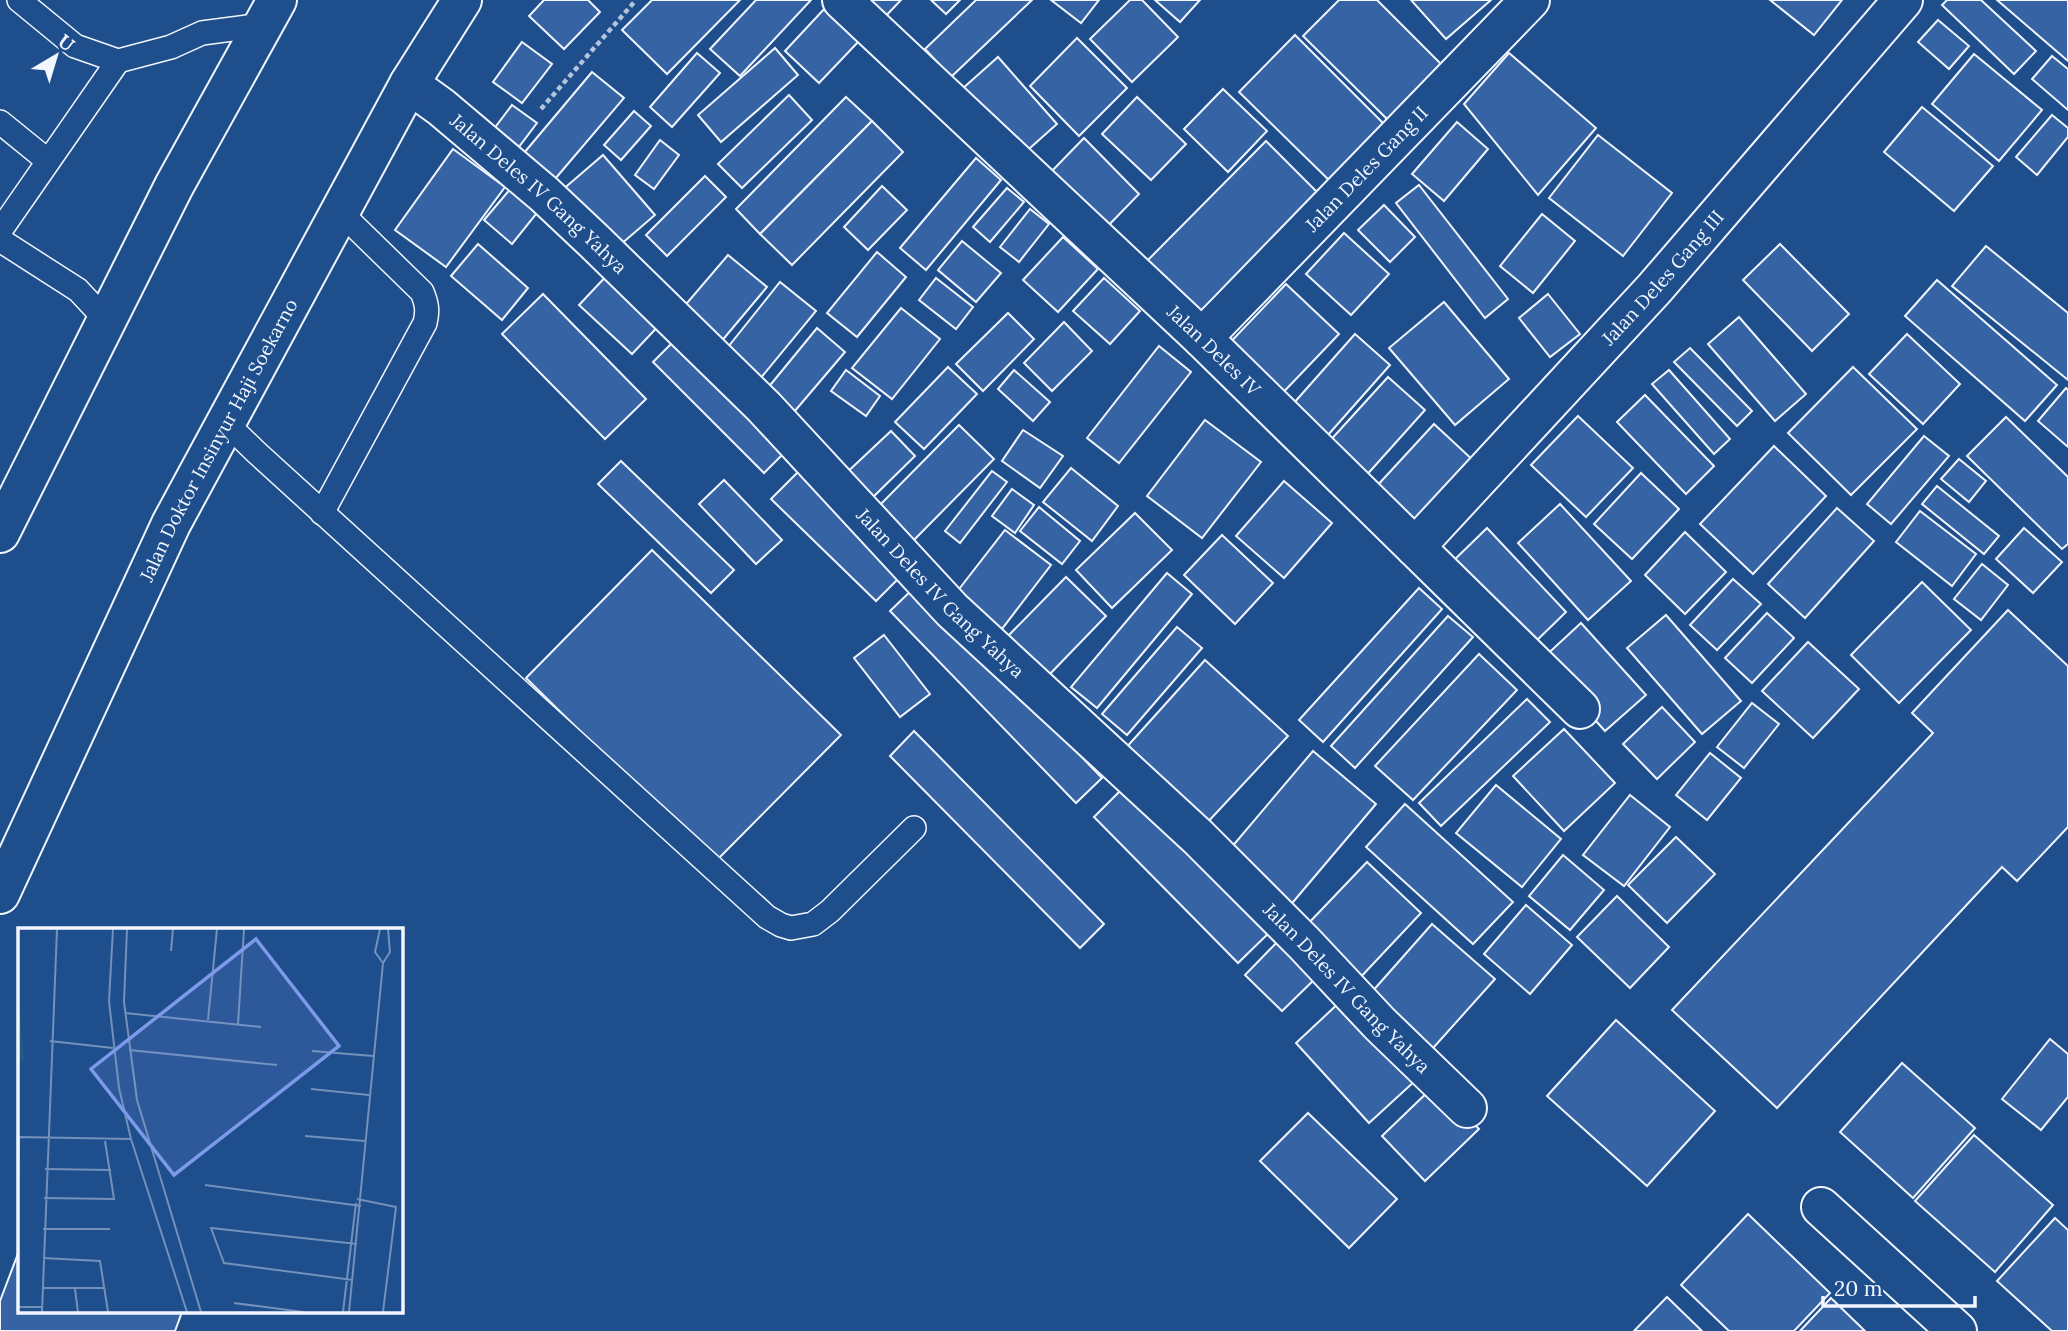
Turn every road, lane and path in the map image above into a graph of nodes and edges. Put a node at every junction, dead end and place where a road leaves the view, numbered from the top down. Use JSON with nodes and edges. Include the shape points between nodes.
{"nodes":[{"id":1,"x":19,"y":0,"type":"edge"},
{"id":2,"x":462,"y":0,"type":"edge"},
{"id":3,"x":636,"y":0,"type":"edge"},
{"id":4,"x":842,"y":0,"type":"edge"},
{"id":5,"x":1530,"y":0,"type":"edge"},
{"id":6,"x":1903,"y":0,"type":"edge"},
{"id":7,"x":270,"y":13,"type":"edge"},
{"id":8,"x":118,"y":61,"type":"junction"},
{"id":9,"x":409,"y":84,"type":"junction"},
{"id":10,"x":541,"y":109,"type":"dead end"},
{"id":11,"x":0,"y":122,"type":"edge"},
{"id":12,"x":48,"y":161,"type":"junction"},
{"id":13,"x":339,"y":211,"type":"junction"},
{"id":14,"x":0,"y":232,"type":"edge"},
{"id":15,"x":0,"y":240,"type":"edge"},
{"id":16,"x":106,"y":320,"type":"junction"},
{"id":17,"x":1202,"y":338,"type":"junction"},
{"id":18,"x":225,"y":422,"type":"junction"},
{"id":19,"x":322,"y":513,"type":"junction"},
{"id":20,"x":0,"y":533,"type":"edge"},
{"id":21,"x":1415,"y":547,"type":"junction"},
{"id":22,"x":1580,"y":709,"type":"dead end"},
{"id":23,"x":914,"y":828,"type":"dead end"},
{"id":24,"x":0,"y":894,"type":"edge"},
{"id":25,"x":1467,"y":1108,"type":"dead end"},
{"id":26,"x":1821,"y":1207,"type":"dead end"},
{"id":27,"x":1957,"y":1331,"type":"edge"}],
"edges":[{"from":1,"to":8,"type":"lane","via":[[75,46]]},
{"from":2,"to":9,"type":"street","name":"Jalan Doktor Insinyur Haji Soekarno"},
{"from":3,"to":10,"type":"path"},
{"from":4,"to":17,"type":"street","name":"Jalan Deles IV"},
{"from":5,"to":17,"type":"street","name":"Jalan Deles Gang II"},
{"from":6,"to":21,"type":"street","name":"Jalan Deles Gang III","via":[[1654,289]]},
{"from":7,"to":8,"type":"lane"},
{"from":7,"to":16,"type":"street"},
{"from":8,"to":12,"type":"lane"},
{"from":9,"to":13,"type":"street","name":"Jalan Doktor Insinyur Haji Soekarno"},
{"from":9,"to":25,"type":"street","name":"Jalan Deles IV Gang Yahya","via":[[544,194],[604,251],[764,407],[953,610],[1198,836]]},
{"from":11,"to":12,"type":"lane"},
{"from":12,"to":14,"type":"lane"},
{"from":13,"to":18,"type":"street","name":"Jalan Doktor Insinyur Haji Soekarno"},
{"from":13,"to":19,"type":"lane","via":[[422,292],[427,314]]},
{"from":15,"to":16,"type":"lane","via":[[78,290]]},
{"from":16,"to":20,"type":"street"},
{"from":17,"to":21,"type":"street","name":"Jalan Deles IV"},
{"from":18,"to":19,"type":"lane"},
{"from":18,"to":24,"type":"street","name":"Jalan Doktor Insinyur Haji Soekarno","via":[[171,524]]},
{"from":19,"to":23,"type":"lane","via":[[781,925],[813,924]]},
{"from":21,"to":22,"type":"street","name":"Jalan Deles IV"},
{"from":26,"to":27,"type":"street"}]}
